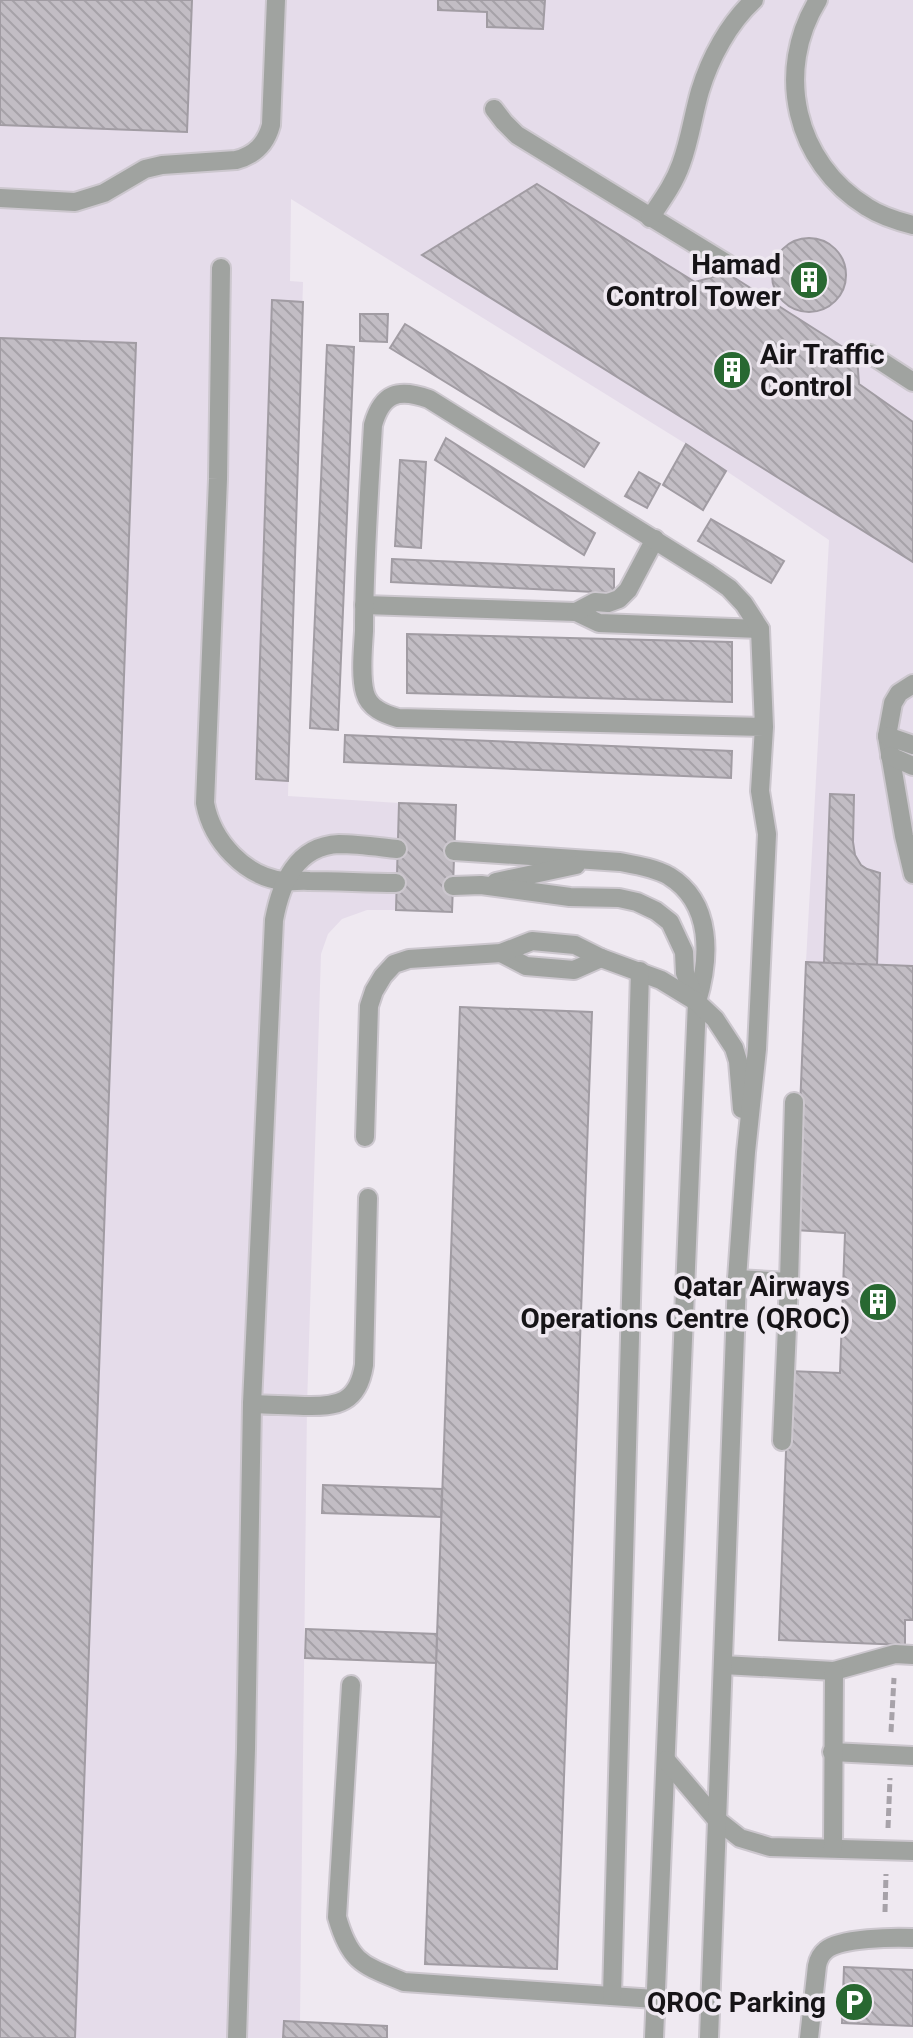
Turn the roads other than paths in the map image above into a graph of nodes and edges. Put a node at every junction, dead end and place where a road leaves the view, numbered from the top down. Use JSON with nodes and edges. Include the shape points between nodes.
{"nodes":[{"id":1,"x":276,"y":0,"type":"edge"},
{"id":2,"x":754,"y":0,"type":"edge"},
{"id":3,"x":818,"y":0,"type":"edge"},
{"id":4,"x":494,"y":109,"type":"dead end"},
{"id":5,"x":0,"y":198,"type":"edge"},
{"id":6,"x":650,"y":218,"type":"junction"},
{"id":7,"x":913,"y":225,"type":"edge"},
{"id":8,"x":729,"y":265,"type":"dead end"},
{"id":9,"x":221,"y":268,"type":"dead end"},
{"id":10,"x":870,"y":354,"type":"dead end"},
{"id":11,"x":913,"y":382,"type":"edge"},
{"id":12,"x":655,"y":539,"type":"junction"},
{"id":13,"x":364,"y":605,"type":"junction"},
{"id":14,"x":576,"y":612,"type":"junction"},
{"id":15,"x":760,"y":629,"type":"junction"},
{"id":16,"x":913,"y":684,"type":"edge"},
{"id":17,"x":764,"y":727,"type":"junction"},
{"id":18,"x":887,"y":736,"type":"junction"},
{"id":19,"x":913,"y":745,"type":"edge"},
{"id":20,"x":890,"y":756,"type":"junction"},
{"id":21,"x":913,"y":766,"type":"edge"},
{"id":22,"x":908,"y":837,"type":"edge"},
{"id":23,"x":397,"y":849,"type":"dead end"},
{"id":24,"x":454,"y":851,"type":"dead end"},
{"id":25,"x":597,"y":860,"type":"junction"},
{"id":26,"x":913,"y":874,"type":"edge"},
{"id":27,"x":285,"y":882,"type":"junction"},
{"id":28,"x":396,"y":883,"type":"dead end"},
{"id":29,"x":481,"y":885,"type":"junction"},
{"id":30,"x":453,"y":886,"type":"dead end"},
{"id":31,"x":640,"y":971,"type":"junction"},
{"id":32,"x":697,"y":1002,"type":"junction"},
{"id":33,"x":794,"y":1102,"type":"dead end"},
{"id":34,"x":365,"y":1137,"type":"dead end"},
{"id":35,"x":746,"y":1152,"type":"junction"},
{"id":36,"x":368,"y":1198,"type":"dead end"},
{"id":37,"x":737,"y":1279,"type":"junction"},
{"id":38,"x":789,"y":1282,"type":"junction"},
{"id":39,"x":252,"y":1404,"type":"junction"},
{"id":40,"x":782,"y":1441,"type":"dead end"},
{"id":41,"x":904,"y":1654,"type":"edge"},
{"id":42,"x":723,"y":1665,"type":"junction"},
{"id":43,"x":834,"y":1671,"type":"junction"},
{"id":44,"x":351,"y":1685,"type":"dead end"},
{"id":45,"x":832,"y":1752,"type":"junction"},
{"id":46,"x":913,"y":1756,"type":"edge"},
{"id":47,"x":666,"y":1760,"type":"junction"},
{"id":48,"x":716,"y":1819,"type":"junction"},
{"id":49,"x":833,"y":1848,"type":"junction"},
{"id":50,"x":913,"y":1851,"type":"edge"},
{"id":51,"x":913,"y":1938,"type":"edge"},
{"id":52,"x":612,"y":1996,"type":"junction"},
{"id":53,"x":655,"y":1999,"type":"junction"},
{"id":54,"x":237,"y":2038,"type":"edge"},
{"id":55,"x":654,"y":2038,"type":"edge"},
{"id":56,"x":709,"y":2038,"type":"edge"},
{"id":57,"x":809,"y":2038,"type":"edge"}],
"edges":[{"from":1,"to":5,"type":"lane","via":[[271,125],[255,152],[236,160],[145,169],[104,193],[75,202]]},
{"from":2,"to":6,"type":"lane","via":[[715,52],[682,163]]},
{"from":3,"to":7,"type":"lane","via":[[799,39],[795,66],[795,94],[810,147],[844,191],[891,219]]},
{"from":4,"to":6,"type":"lane","via":[[517,135]]},
{"from":6,"to":8,"type":"lane"},
{"from":9,"to":27,"type":"lane","via":[[205,803],[212,828],[235,857]]},
{"from":10,"to":11,"type":"lane"},
{"from":12,"to":13,"type":"lane","via":[[429,399],[400,393],[386,398],[373,425]]},
{"from":12,"to":14,"type":"lane","via":[[619,599],[595,602]]},
{"from":12,"to":15,"type":"lane","via":[[729,588]]},
{"from":13,"to":14,"type":"lane"},
{"from":13,"to":17,"type":"lane","via":[[365,695],[372,706],[398,718]]},
{"from":14,"to":15,"type":"lane","via":[[599,623]]},
{"from":15,"to":17,"type":"lane"},
{"from":16,"to":18,"type":"lane","via":[[893,703]]},
{"from":17,"to":35,"type":"lane","via":[[760,791],[766,851],[757,1049]]},
{"from":18,"to":19,"type":"lane"},
{"from":18,"to":20,"type":"lane"},
{"from":20,"to":21,"type":"lane"},
{"from":20,"to":22,"type":"lane"},
{"from":22,"to":26,"type":"lane"},
{"from":23,"to":27,"type":"lane","via":[[337,844],[313,851],[296,862]]},
{"from":24,"to":25,"type":"lane"},
{"from":25,"to":29,"type":"lane"},
{"from":25,"to":32,"type":"lane","via":[[667,875],[689,893],[699,908],[706,945]]},
{"from":27,"to":28,"type":"lane"},
{"from":27,"to":39,"type":"lane","via":[[272,942]]},
{"from":29,"to":30,"type":"lane"},
{"from":29,"to":32,"type":"lane","via":[[619,898],[656,911],[678,937]]},
{"from":31,"to":32,"type":"lane"},
{"from":31,"to":34,"type":"lane","via":[[601,958],[574,970],[526,966],[501,953],[394,964],[369,1006]]},
{"from":31,"to":52,"type":"lane"},
{"from":32,"to":35,"type":"lane","via":[[734,1048]]},
{"from":32,"to":47,"type":"lane"},
{"from":33,"to":38,"type":"lane"},
{"from":35,"to":37,"type":"lane"},
{"from":36,"to":39,"type":"lane","via":[[364,1365],[354,1393],[328,1407]]},
{"from":37,"to":38,"type":"lane"},
{"from":37,"to":42,"type":"lane"},
{"from":38,"to":40,"type":"lane"},
{"from":39,"to":54,"type":"lane"},
{"from":41,"to":43,"type":"lane"},
{"from":42,"to":43,"type":"lane"},
{"from":42,"to":48,"type":"lane"},
{"from":43,"to":45,"type":"lane"},
{"from":44,"to":52,"type":"lane","via":[[337,1917],[352,1954],[371,1969],[404,1982]]},
{"from":45,"to":46,"type":"lane"},
{"from":45,"to":49,"type":"lane"},
{"from":47,"to":48,"type":"lane"},
{"from":47,"to":53,"type":"lane"},
{"from":48,"to":49,"type":"lane","via":[[740,1838],[770,1847]]},
{"from":48,"to":56,"type":"lane"},
{"from":49,"to":50,"type":"lane"},
{"from":51,"to":57,"type":"lane","via":[[884,1937],[826,1950],[817,1966]]},
{"from":52,"to":53,"type":"lane"},
{"from":53,"to":55,"type":"lane"}]}
